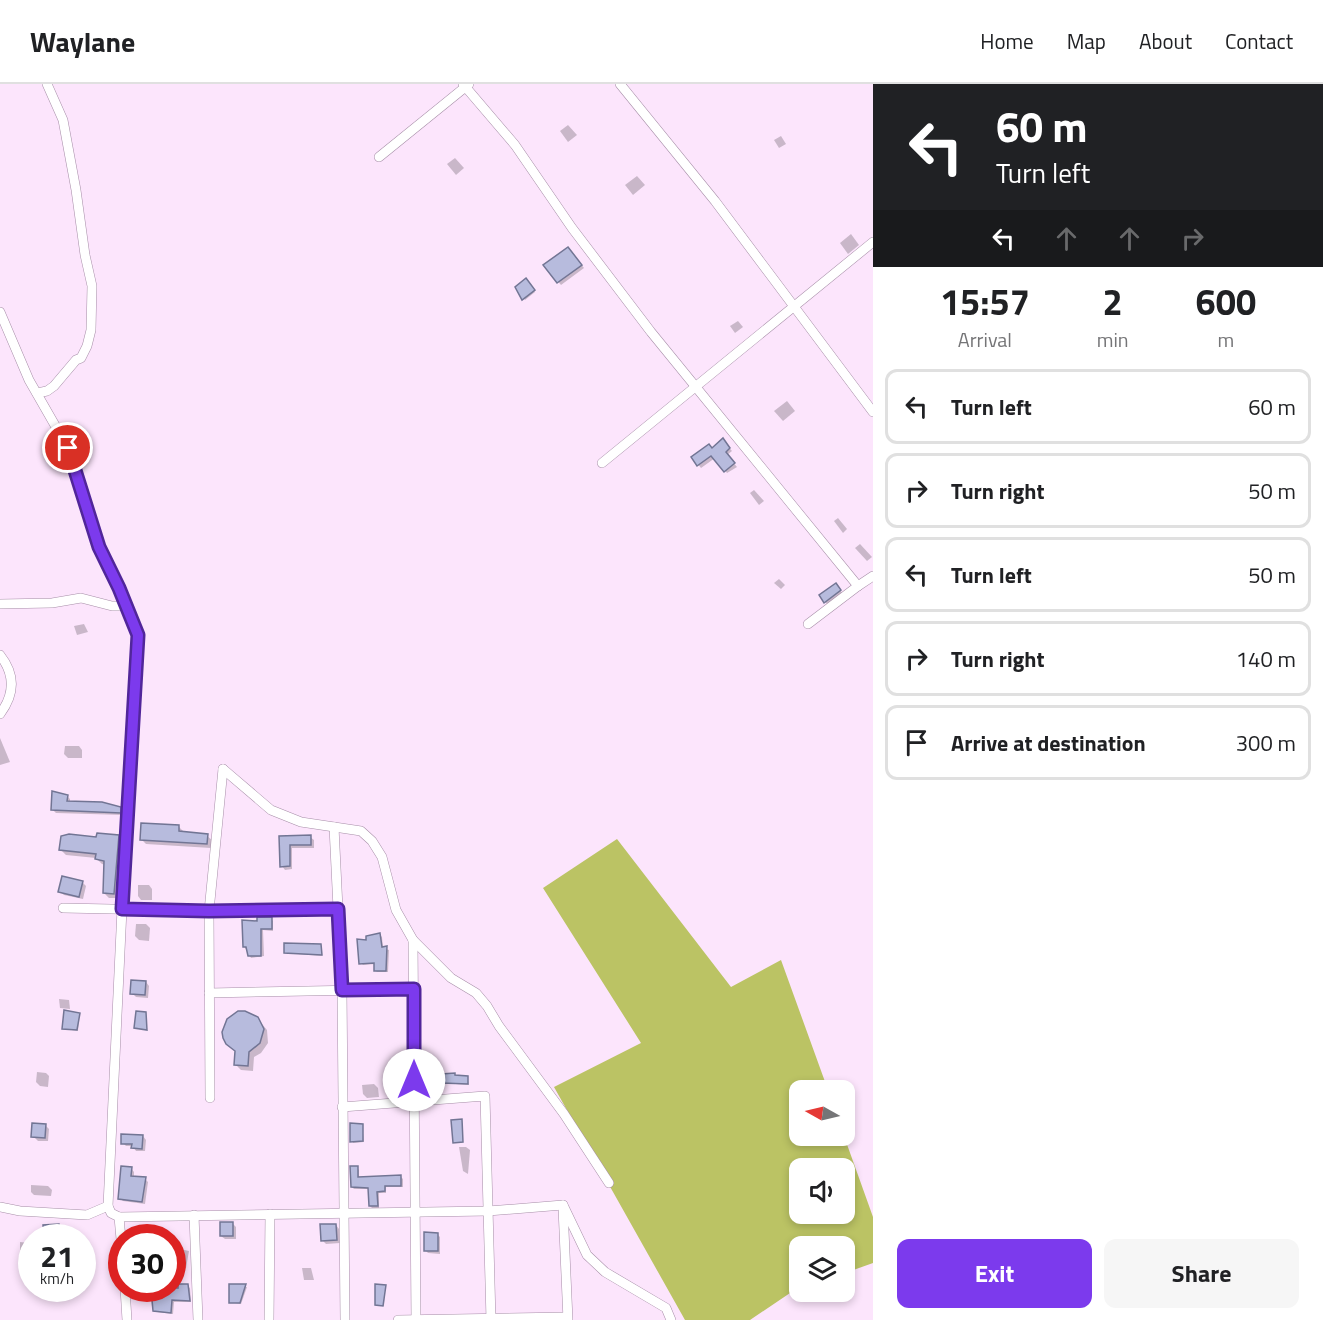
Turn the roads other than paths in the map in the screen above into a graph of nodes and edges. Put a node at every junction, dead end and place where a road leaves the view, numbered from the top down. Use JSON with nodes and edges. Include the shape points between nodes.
{"nodes":[{"id":1,"x":47,"y":84,"type":"edge"},
{"id":2,"x":620,"y":84,"type":"edge"},
{"id":3,"x":466,"y":85,"type":"edge"},
{"id":4,"x":379,"y":157,"type":"dead end"},
{"id":5,"x":873,"y":242,"type":"edge"},
{"id":6,"x":793,"y":307,"type":"junction"},
{"id":7,"x":0,"y":312,"type":"edge"},
{"id":8,"x":696,"y":387,"type":"junction"},
{"id":9,"x":37,"y":393,"type":"junction"},
{"id":10,"x":873,"y":412,"type":"edge"},
{"id":11,"x":602,"y":463,"type":"dead end"},
{"id":12,"x":873,"y":576,"type":"edge"},
{"id":13,"x":858,"y":586,"type":"junction"},
{"id":14,"x":0,"y":604,"type":"edge"},
{"id":15,"x":127,"y":606,"type":"junction"},
{"id":16,"x":808,"y":624,"type":"dead end"},
{"id":17,"x":0,"y":655,"type":"edge"},
{"id":18,"x":0,"y":714,"type":"edge"},
{"id":19,"x":334,"y":827,"type":"junction"},
{"id":20,"x":63,"y":908,"type":"dead end"},
{"id":21,"x":122,"y":909,"type":"junction"},
{"id":22,"x":338,"y":909,"type":"junction"},
{"id":23,"x":209,"y":911,"type":"junction"},
{"id":24,"x":413,"y":940,"type":"junction"},
{"id":25,"x":414,"y":989,"type":"junction"},
{"id":26,"x":342,"y":990,"type":"junction"},
{"id":27,"x":209,"y":993,"type":"junction"},
{"id":28,"x":210,"y":1098,"type":"dead end"},
{"id":29,"x":415,"y":1102,"type":"junction"},
{"id":30,"x":342,"y":1107,"type":"junction"},
{"id":31,"x":609,"y":1183,"type":"dead end"},
{"id":32,"x":563,"y":1205,"type":"junction"},
{"id":33,"x":108,"y":1206,"type":"junction"},
{"id":34,"x":0,"y":1207,"type":"edge"},
{"id":35,"x":488,"y":1210,"type":"junction"},
{"id":36,"x":415,"y":1212,"type":"junction"},
{"id":37,"x":344,"y":1213,"type":"junction"},
{"id":38,"x":270,"y":1214,"type":"junction"},
{"id":39,"x":194,"y":1215,"type":"junction"},
{"id":40,"x":119,"y":1217,"type":"junction"},
{"id":41,"x":120,"y":1224,"type":"edge"},
{"id":42,"x":126,"y":1302,"type":"edge"},
{"id":43,"x":491,"y":1319,"type":"edge"},
{"id":44,"x":568,"y":1319,"type":"edge"},
{"id":45,"x":127,"y":1320,"type":"edge"},
{"id":46,"x":198,"y":1320,"type":"edge"},
{"id":47,"x":269,"y":1320,"type":"edge"},
{"id":48,"x":345,"y":1320,"type":"edge"},
{"id":49,"x":398,"y":1320,"type":"edge"},
{"id":50,"x":416,"y":1320,"type":"edge"},
{"id":51,"x":671,"y":1320,"type":"edge"}],
"edges":[{"from":1,"to":9,"type":"street","via":[[63,120],[76,190],[92,286],[91,330],[81,358],[48,391]]},
{"from":2,"to":6,"type":"street","via":[[715,201]]},
{"from":3,"to":4,"type":"street"},
{"from":3,"to":8,"type":"street"},
{"from":5,"to":6,"type":"street"},
{"from":6,"to":8,"type":"street"},
{"from":6,"to":10,"type":"street"},
{"from":7,"to":9,"type":"street"},
{"from":8,"to":11,"type":"street"},
{"from":8,"to":13,"type":"street"},
{"from":9,"to":15,"type":"street","via":[[68,448],[99,547]]},
{"from":12,"to":13,"type":"street"},
{"from":13,"to":16,"type":"street"},
{"from":14,"to":15,"type":"street","via":[[81,598]]},
{"from":15,"to":21,"type":"street","via":[[138,635]]},
{"from":17,"to":18,"type":"street","via":[[9,666],[12,686]]},
{"from":19,"to":22,"type":"street"},
{"from":19,"to":23,"type":"street","via":[[301,822],[271,810],[223,769]]},
{"from":19,"to":24,"type":"street","via":[[361,831],[372,841],[382,857],[396,910]]},
{"from":20,"to":21,"type":"street"},
{"from":21,"to":23,"type":"street"},
{"from":21,"to":33,"type":"street"},
{"from":22,"to":23,"type":"street"},
{"from":22,"to":26,"type":"street"},
{"from":23,"to":27,"type":"street"},
{"from":24,"to":25,"type":"street"},
{"from":24,"to":31,"type":"street","via":[[451,978],[476,993],[488,1006]]},
{"from":25,"to":26,"type":"street"},
{"from":25,"to":29,"type":"street"},
{"from":26,"to":27,"type":"street"},
{"from":26,"to":30,"type":"street"},
{"from":27,"to":28,"type":"street"},
{"from":29,"to":30,"type":"street"},
{"from":29,"to":35,"type":"street","via":[[485,1096]]},
{"from":29,"to":36,"type":"street"},
{"from":30,"to":37,"type":"street"},
{"from":32,"to":35,"type":"street"},
{"from":32,"to":44,"type":"street"},
{"from":32,"to":51,"type":"street","via":[[587,1255],[604,1272],[666,1308]]},
{"from":33,"to":34,"type":"street","via":[[87,1215]]},
{"from":33,"to":40,"type":"street"},
{"from":35,"to":36,"type":"street"},
{"from":35,"to":43,"type":"street"},
{"from":36,"to":37,"type":"street"},
{"from":36,"to":50,"type":"street"},
{"from":37,"to":38,"type":"street"},
{"from":37,"to":48,"type":"street"},
{"from":38,"to":39,"type":"street"},
{"from":38,"to":47,"type":"street"},
{"from":39,"to":40,"type":"street"},
{"from":39,"to":46,"type":"street"},
{"from":40,"to":41,"type":"street"},
{"from":42,"to":45,"type":"street"},
{"from":43,"to":44,"type":"street"},
{"from":43,"to":50,"type":"street"},
{"from":49,"to":50,"type":"street"}]}
